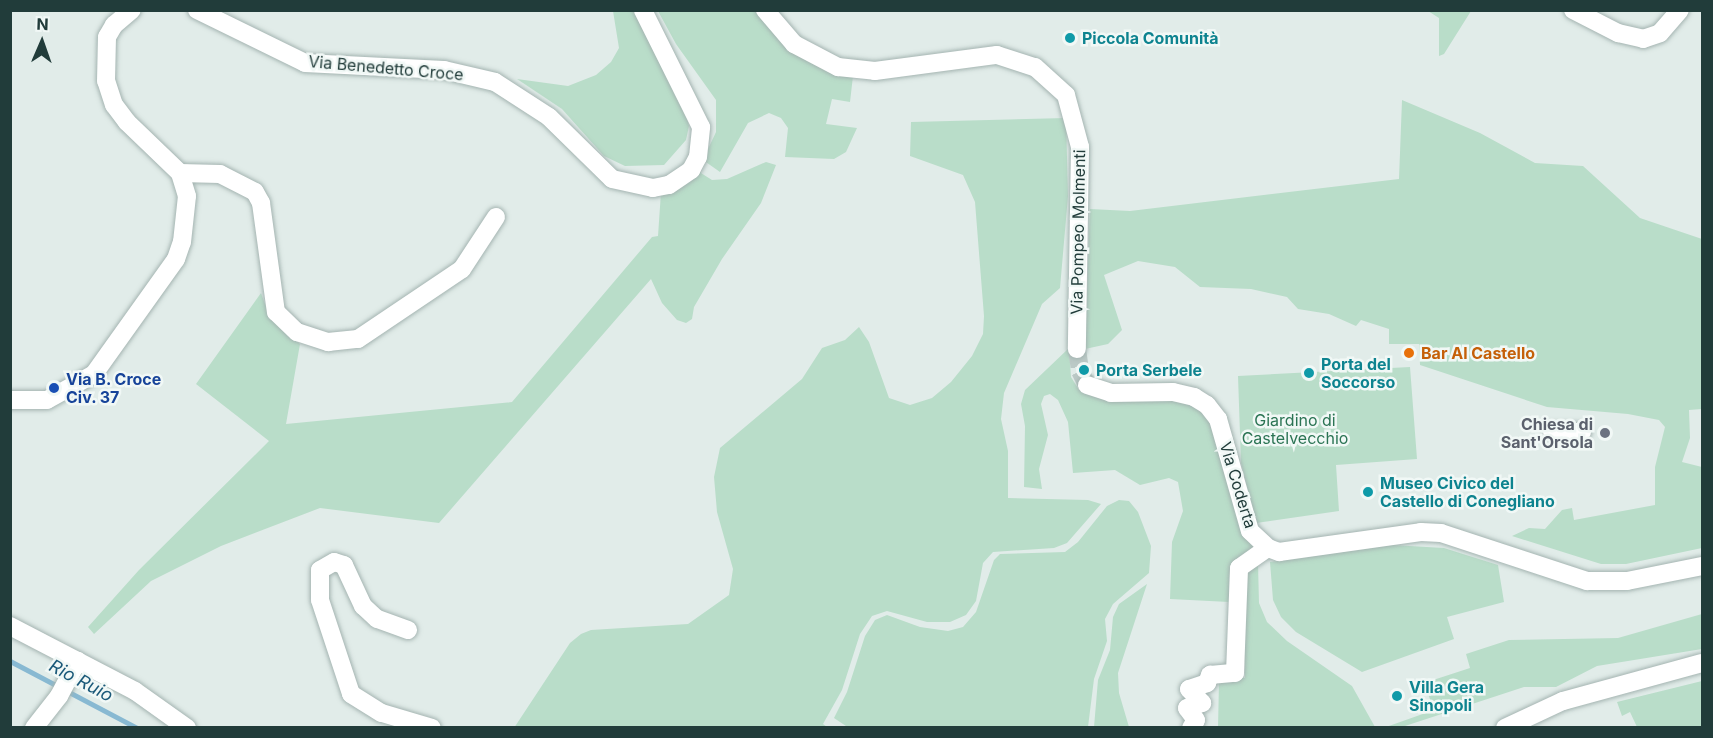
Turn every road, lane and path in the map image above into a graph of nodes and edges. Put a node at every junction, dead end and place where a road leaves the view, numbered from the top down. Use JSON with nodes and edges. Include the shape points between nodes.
{"nodes":[{"id":1,"x":132,"y":10,"type":"edge"},
{"id":2,"x":197,"y":10,"type":"edge"},
{"id":3,"x":643,"y":10,"type":"edge"},
{"id":4,"x":765,"y":10,"type":"edge"},
{"id":5,"x":1573,"y":10,"type":"edge"},
{"id":6,"x":1680,"y":10,"type":"edge"},
{"id":7,"x":114,"y":18,"type":"edge"},
{"id":8,"x":180,"y":173,"type":"junction"},
{"id":9,"x":496,"y":217,"type":"dead end"},
{"id":10,"x":1077,"y":349,"type":"tunnel mouth"},
{"id":11,"x":1087,"y":385,"type":"dead end"},
{"id":12,"x":10,"y":400,"type":"edge"},
{"id":13,"x":1552,"y":432,"type":"dead end"},
{"id":14,"x":1582,"y":432,"type":"dead end"},
{"id":15,"x":1268,"y":548,"type":"junction"},
{"id":16,"x":1702,"y":566,"type":"edge"},
{"id":17,"x":10,"y":626,"type":"edge"},
{"id":18,"x":408,"y":630,"type":"dead end"},
{"id":19,"x":1702,"y":663,"type":"edge"},
{"id":20,"x":75,"y":666,"type":"junction"},
{"id":21,"x":34,"y":728,"type":"edge"},
{"id":22,"x":187,"y":728,"type":"edge"},
{"id":23,"x":432,"y":728,"type":"edge"},
{"id":24,"x":1191,"y":728,"type":"edge"},
{"id":25,"x":1505,"y":728,"type":"edge"}],
"edges":[{"from":1,"to":7,"type":"street"},
{"from":2,"to":3,"type":"street","name":"Via Benedetto Croce","via":[[306,63],[444,70],[495,82],[549,117],[612,179],[653,188],[669,185],[692,170],[698,158],[701,127]]},
{"from":4,"to":10,"type":"street","name":"Via Pompeo Molmenti","via":[[794,44],[838,67],[875,70],[1009,56],[1035,67],[1066,96],[1080,147]]},
{"from":5,"to":6,"type":"street","via":[[1618,33],[1643,39],[1660,33]]},
{"from":7,"to":8,"type":"street","via":[[104,51],[104,70],[114,105]]},
{"from":8,"to":9,"type":"street","via":[[220,174],[255,192],[261,203],[276,312],[297,332],[328,342],[358,339],[462,268]]},
{"from":8,"to":12,"type":"street","via":[[188,213],[176,259],[94,374],[47,400]]},
{"from":11,"to":15,"type":"street","name":"Via Coderta","via":[[1112,393],[1173,392],[1207,405],[1218,419],[1246,522]]},
{"from":13,"to":14,"type":"street"},
{"from":15,"to":16,"type":"street","via":[[1279,552],[1421,532],[1441,533],[1587,581],[1627,581]]},
{"from":15,"to":24,"type":"street","via":[[1239,568],[1235,673],[1210,675],[1207,683],[1189,689],[1203,704],[1187,708],[1196,720]]},
{"from":17,"to":20,"type":"street"},
{"from":18,"to":23,"type":"street","via":[[377,619],[363,606],[344,565],[334,562],[321,570],[320,600],[351,694],[382,713]]},
{"from":19,"to":25,"type":"street","via":[[1563,701]]},
{"from":20,"to":21,"type":"street","via":[[59,696]]},
{"from":20,"to":22,"type":"street","via":[[135,691]]}]}
